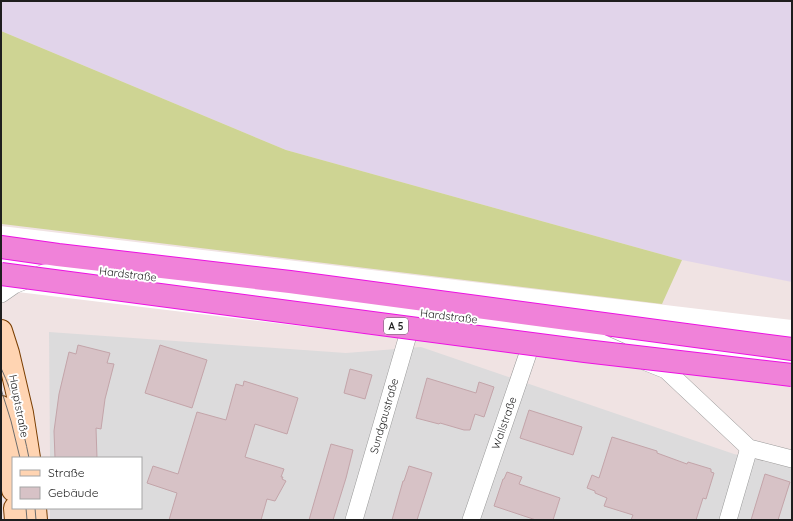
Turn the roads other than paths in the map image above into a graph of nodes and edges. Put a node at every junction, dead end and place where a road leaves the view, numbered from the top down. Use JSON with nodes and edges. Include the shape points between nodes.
{"nodes":[{"id":1,"x":1,"y":248,"type":"edge"},
{"id":2,"x":1,"y":274,"type":"edge"},
{"id":3,"x":1,"y":294,"type":"edge"},
{"id":4,"x":415,"y":312,"type":"junction"},
{"id":5,"x":537,"y":326,"type":"junction"},
{"id":6,"x":1,"y":331,"type":"edge"},
{"id":7,"x":792,"y":349,"type":"edge"},
{"id":8,"x":792,"y":374,"type":"edge"},
{"id":9,"x":1,"y":407,"type":"edge"},
{"id":10,"x":749,"y":448,"type":"junction"},
{"id":11,"x":29,"y":457,"type":"edge"},
{"id":12,"x":792,"y":459,"type":"edge"},
{"id":13,"x":12,"y":482,"type":"edge"},
{"id":14,"x":15,"y":509,"type":"edge"},
{"id":15,"x":35,"y":509,"type":"edge"},
{"id":16,"x":16,"y":520,"type":"edge"},
{"id":17,"x":36,"y":520,"type":"edge"},
{"id":18,"x":354,"y":520,"type":"edge"},
{"id":19,"x":472,"y":520,"type":"edge"},
{"id":20,"x":728,"y":520,"type":"edge"}],
"edges":[{"from":1,"to":7,"type":"highway","via":[[290,282]]},
{"from":2,"to":8,"type":"highway","number":"A 5","bridge":true,"via":[[577,350]]},
{"from":3,"to":4,"type":"street","name":"Hardstraße","via":[[14,285],[44,273],[79,269]]},
{"from":4,"to":5,"type":"street","name":"Hardstraße"},
{"from":4,"to":18,"type":"street","name":"Sundgaustraße"},
{"from":5,"to":10,"type":"street","name":"Hardstraße","via":[[572,330],[666,370]]},
{"from":5,"to":19,"type":"street","name":"Wallstraße"},
{"from":6,"to":11,"type":"main road","name":"Hauptstraße","via":[[22,412]]},
{"from":9,"to":13,"type":"main road","name":"Hauptstraße"},
{"from":10,"to":12,"type":"street","name":"Hardstraße"},
{"from":10,"to":20,"type":"street"},
{"from":14,"to":16,"type":"main road"},
{"from":15,"to":17,"type":"main road"}]}
